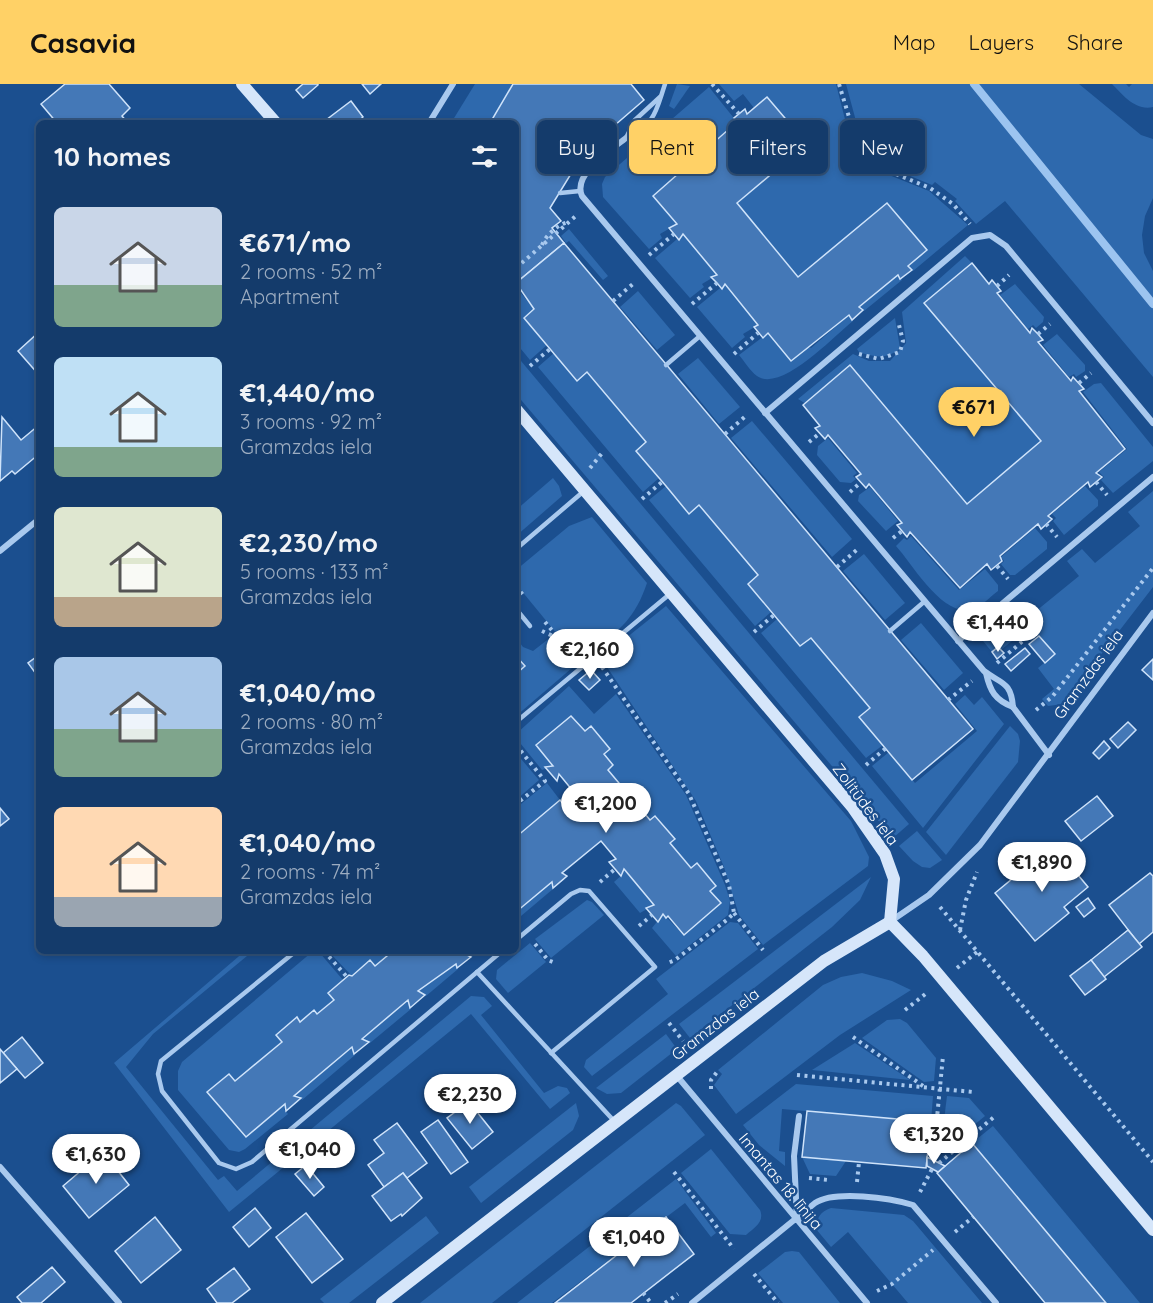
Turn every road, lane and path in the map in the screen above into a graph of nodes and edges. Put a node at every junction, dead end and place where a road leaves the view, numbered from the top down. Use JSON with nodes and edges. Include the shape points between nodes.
{"nodes":[{"id":1,"x":242,"y":84,"type":"edge"},
{"id":2,"x":453,"y":84,"type":"edge"},
{"id":3,"x":664,"y":84,"type":"edge"},
{"id":4,"x":712,"y":84,"type":"edge"},
{"id":5,"x":839,"y":84,"type":"edge"},
{"id":6,"x":660,"y":98,"type":"junction"},
{"id":7,"x":739,"y":114,"type":"dead end"},
{"id":8,"x":273,"y":120,"type":"edge"},
{"id":9,"x":431,"y":120,"type":"edge"},
{"id":10,"x":851,"y":120,"type":"edge"},
{"id":11,"x":626,"y":138,"type":"junction"},
{"id":12,"x":898,"y":174,"type":"edge"},
{"id":13,"x":580,"y":191,"type":"junction"},
{"id":14,"x":560,"y":193,"type":"dead end"},
{"id":15,"x":570,"y":222,"type":"dead end"},
{"id":16,"x":564,"y":226,"type":"dead end"},
{"id":17,"x":674,"y":234,"type":"dead end"},
{"id":18,"x":981,"y":235,"type":"junction"},
{"id":19,"x":541,"y":246,"type":"junction"},
{"id":20,"x":639,"y":264,"type":"junction"},
{"id":21,"x":519,"y":265,"type":"edge"},
{"id":22,"x":717,"y":283,"type":"dead end"},
{"id":23,"x":626,"y":290,"type":"dead end"},
{"id":24,"x":613,"y":302,"type":"dead end"},
{"id":25,"x":891,"y":307,"type":"junction"},
{"id":26,"x":681,"y":313,"type":"junction"},
{"id":27,"x":758,"y":333,"type":"dead end"},
{"id":28,"x":700,"y":336,"type":"junction"},
{"id":29,"x":848,"y":343,"type":"junction"},
{"id":30,"x":550,"y":349,"type":"dead end"},
{"id":31,"x":723,"y":363,"type":"junction"},
{"id":32,"x":666,"y":365,"type":"dead end"},
{"id":33,"x":530,"y":366,"type":"dead end"},
{"id":34,"x":765,"y":412,"type":"junction"},
{"id":35,"x":519,"y":413,"type":"edge"},
{"id":36,"x":737,"y":423,"type":"dead end"},
{"id":37,"x":1153,"y":423,"type":"edge"},
{"id":38,"x":724,"y":434,"type":"dead end"},
{"id":39,"x":1153,"y":477,"type":"edge"},
{"id":40,"x":662,"y":482,"type":"dead end"},
{"id":41,"x":584,"y":491,"type":"junction"},
{"id":42,"x":642,"y":499,"type":"dead end"},
{"id":43,"x":36,"y":522,"type":"edge"},
{"id":44,"x":519,"y":546,"type":"edge"},
{"id":45,"x":0,"y":552,"type":"edge"},
{"id":46,"x":849,"y":556,"type":"dead end"},
{"id":47,"x":837,"y":567,"type":"dead end"},
{"id":48,"x":1153,"y":568,"type":"edge"},
{"id":49,"x":670,"y":593,"type":"junction"},
{"id":50,"x":925,"y":602,"type":"junction"},
{"id":51,"x":1005,"y":602,"type":"junction"},
{"id":52,"x":519,"y":613,"type":"edge"},
{"id":53,"x":1153,"y":613,"type":"edge"},
{"id":54,"x":774,"y":615,"type":"dead end"},
{"id":55,"x":530,"y":627,"type":"joint"},
{"id":56,"x":890,"y":631,"type":"dead end"},
{"id":57,"x":754,"y":632,"type":"dead end"},
{"id":58,"x":1030,"y":635,"type":"junction"},
{"id":59,"x":1034,"y":640,"type":"dead end"},
{"id":60,"x":958,"y":641,"type":"junction"},
{"id":61,"x":594,"y":657,"type":"junction"},
{"id":62,"x":986,"y":673,"type":"junction"},
{"id":63,"x":961,"y":690,"type":"dead end"},
{"id":64,"x":948,"y":700,"type":"dead end"},
{"id":65,"x":1013,"y":707,"type":"junction"},
{"id":66,"x":1022,"y":717,"type":"junction"},
{"id":67,"x":519,"y":720,"type":"edge"},
{"id":68,"x":886,"y":748,"type":"dead end"},
{"id":69,"x":519,"y":749,"type":"edge"},
{"id":70,"x":1049,"y":754,"type":"junction"},
{"id":71,"x":866,"y":765,"type":"dead end"},
{"id":72,"x":519,"y":802,"type":"edge"},
{"id":73,"x":980,"y":845,"type":"junction"},
{"id":74,"x":929,"y":895,"type":"junction"},
{"id":75,"x":734,"y":913,"type":"junction"},
{"id":76,"x":890,"y":922,"type":"junction"},
{"id":77,"x":960,"y":930,"type":"junction"},
{"id":78,"x":525,"y":932,"type":"junction"},
{"id":79,"x":519,"y":937,"type":"edge"},
{"id":80,"x":763,"y":950,"type":"dead end"},
{"id":81,"x":292,"y":954,"type":"edge"},
{"id":82,"x":327,"y":954,"type":"edge"},
{"id":83,"x":498,"y":954,"type":"edge"},
{"id":84,"x":555,"y":963,"type":"dead end"},
{"id":85,"x":655,"y":967,"type":"junction"},
{"id":86,"x":477,"y":972,"type":"junction"},
{"id":87,"x":347,"y":977,"type":"dead end"},
{"id":88,"x":669,"y":1023,"type":"dead end"},
{"id":89,"x":853,"y":1036,"type":"dead end"},
{"id":90,"x":683,"y":1041,"type":"dead end"},
{"id":91,"x":550,"y":1053,"type":"junction"},
{"id":92,"x":944,"y":1056,"type":"dead end"},
{"id":93,"x":676,"y":1075,"type":"junction"},
{"id":94,"x":797,"y":1075,"type":"dead end"},
{"id":95,"x":925,"y":1088,"type":"junction"},
{"id":96,"x":940,"y":1089,"type":"junction"},
{"id":97,"x":973,"y":1092,"type":"dead end"},
{"id":98,"x":799,"y":1116,"type":"dead end"},
{"id":99,"x":994,"y":1118,"type":"dead end"},
{"id":100,"x":615,"y":1122,"type":"junction"},
{"id":101,"x":933,"y":1160,"type":"dead end"},
{"id":102,"x":1153,"y":1162,"type":"edge"},
{"id":103,"x":939,"y":1163,"type":"dead end"},
{"id":104,"x":0,"y":1167,"type":"edge"},
{"id":105,"x":932,"y":1169,"type":"dead end"},
{"id":106,"x":674,"y":1172,"type":"dead end"},
{"id":107,"x":913,"y":1205,"type":"junction"},
{"id":108,"x":973,"y":1217,"type":"dead end"},
{"id":109,"x":797,"y":1220,"type":"junction"},
{"id":110,"x":1153,"y":1230,"type":"edge"},
{"id":111,"x":944,"y":1241,"type":"junction"},
{"id":112,"x":742,"y":1243,"type":"dead end"},
{"id":113,"x":735,"y":1249,"type":"junction"},
{"id":114,"x":726,"y":1256,"type":"dead end"},
{"id":115,"x":745,"y":1262,"type":"junction"},
{"id":116,"x":683,"y":1290,"type":"dead end"},
{"id":117,"x":643,"y":1293,"type":"dead end"},
{"id":118,"x":865,"y":1301,"type":"edge"},
{"id":119,"x":119,"y":1303,"type":"edge"},
{"id":120,"x":382,"y":1303,"type":"edge"},
{"id":121,"x":651,"y":1303,"type":"edge"},
{"id":122,"x":665,"y":1303,"type":"edge"},
{"id":123,"x":692,"y":1303,"type":"edge"},
{"id":124,"x":778,"y":1303,"type":"edge"},
{"id":125,"x":996,"y":1303,"type":"edge"}],
"edges":[{"from":1,"to":8,"type":"street"},
{"from":2,"to":9,"type":"street"},
{"from":3,"to":6,"type":"lane"},
{"from":4,"to":7,"type":"path"},
{"from":5,"to":10,"type":"path"},
{"from":6,"to":11,"type":"lane","via":[[635,120]]},
{"from":6,"to":11,"type":"lane","via":[[654,117]]},
{"from":11,"to":13,"type":"street","via":[[586,172]]},
{"from":12,"to":18,"type":"path","via":[[930,188],[953,204]]},
{"from":13,"to":14,"type":"lane"},
{"from":13,"to":20,"type":"street"},
{"from":15,"to":19,"type":"path","via":[[545,238]]},
{"from":16,"to":19,"type":"path"},
{"from":17,"to":20,"type":"path"},
{"from":18,"to":25,"type":"street"},
{"from":18,"to":37,"type":"street","via":[[999,239]]},
{"from":19,"to":21,"type":"path"},
{"from":20,"to":26,"type":"street"},
{"from":22,"to":26,"type":"path"},
{"from":23,"to":24,"type":"path"},
{"from":25,"to":29,"type":"street"},
{"from":25,"to":29,"type":"path","via":[[903,340],[900,352],[885,359],[871,359],[861,356]]},
{"from":26,"to":28,"type":"street"},
{"from":27,"to":31,"type":"path"},
{"from":28,"to":31,"type":"street"},
{"from":28,"to":32,"type":"lane"},
{"from":29,"to":34,"type":"street"},
{"from":30,"to":33,"type":"path"},
{"from":31,"to":34,"type":"street"},
{"from":34,"to":50,"type":"street"},
{"from":35,"to":41,"type":"street","name":"Zolitūdes iela"},
{"from":36,"to":38,"type":"path"},
{"from":39,"to":51,"type":"street"},
{"from":40,"to":42,"type":"path"},
{"from":41,"to":44,"type":"lane"},
{"from":41,"to":49,"type":"street","name":"Zolitūdes iela"},
{"from":43,"to":45,"type":"street"},
{"from":46,"to":47,"type":"path"},
{"from":48,"to":66,"type":"path","via":[[1052,697]]},
{"from":49,"to":61,"type":"lane"},
{"from":49,"to":76,"type":"street","name":"Zolitūdes iela","via":[[852,808],[885,854],[894,879]]},
{"from":50,"to":56,"type":"lane"},
{"from":50,"to":60,"type":"street"},
{"from":51,"to":58,"type":"path"},
{"from":51,"to":60,"type":"street"},
{"from":52,"to":55,"type":"lane"},
{"from":53,"to":70,"type":"street","name":"Gramzdas iela"},
{"from":54,"to":57,"type":"path"},
{"from":55,"to":61,"type":"path","via":[[556,635]]},
{"from":58,"to":59,"type":"path"},
{"from":58,"to":62,"type":"path"},
{"from":60,"to":62,"type":"street"},
{"from":61,"to":67,"type":"lane"},
{"from":61,"to":75,"type":"path","via":[[689,794],[729,885]]},
{"from":62,"to":65,"type":"street","via":[[990,690],[1000,702]]},
{"from":62,"to":65,"type":"street","via":[[1001,680],[1012,693]]},
{"from":63,"to":64,"type":"path"},
{"from":65,"to":66,"type":"street"},
{"from":66,"to":70,"type":"street"},
{"from":68,"to":71,"type":"path"},
{"from":69,"to":72,"type":"path","via":[[545,781]]},
{"from":70,"to":73,"type":"street","name":"Gramzdas iela"},
{"from":73,"to":74,"type":"street","name":"Gramzdas iela"},
{"from":73,"to":77,"type":"path","via":[[979,866]]},
{"from":74,"to":76,"type":"street","name":"Gramzdas iela"},
{"from":74,"to":77,"type":"path"},
{"from":75,"to":80,"type":"path"},
{"from":75,"to":85,"type":"path","via":[[675,960]]},
{"from":76,"to":93,"type":"street","name":"Gramzdas iela","via":[[824,961]]},
{"from":76,"to":110,"type":"street","via":[[923,956]]},
{"from":77,"to":102,"type":"path"},
{"from":78,"to":79,"type":"lane"},
{"from":78,"to":84,"type":"path"},
{"from":78,"to":85,"type":"lane","via":[[571,894],[589,891]]},
{"from":81,"to":86,"type":"lane","via":[[161,1061],[158,1074],[162,1091],[219,1163],[236,1169],[252,1162]]},
{"from":82,"to":87,"type":"path"},
{"from":83,"to":86,"type":"lane"},
{"from":85,"to":91,"type":"lane"},
{"from":86,"to":91,"type":"lane"},
{"from":88,"to":90,"type":"path"},
{"from":89,"to":95,"type":"path"},
{"from":91,"to":100,"type":"lane"},
{"from":92,"to":96,"type":"path"},
{"from":93,"to":100,"type":"street","name":"Gramzdas iela"},
{"from":93,"to":109,"type":"street","name":"Imantas 18. līnija"},
{"from":94,"to":95,"type":"path"},
{"from":95,"to":96,"type":"path"},
{"from":96,"to":97,"type":"path"},
{"from":96,"to":101,"type":"path"},
{"from":98,"to":109,"type":"street","name":"Imantas 18. līnija","via":[[794,1156]]},
{"from":99,"to":103,"type":"path"},
{"from":100,"to":120,"type":"street","name":"Gramzdas iela"},
{"from":104,"to":119,"type":"street"},
{"from":105,"to":107,"type":"path"},
{"from":106,"to":113,"type":"path"},
{"from":107,"to":109,"type":"street","via":[[832,1196],[815,1203]]},
{"from":107,"to":111,"type":"street"},
{"from":108,"to":111,"type":"path"},
{"from":109,"to":115,"type":"street"},
{"from":109,"to":118,"type":"street","name":"Imantas 18. līnija"},
{"from":111,"to":118,"type":"path"},
{"from":111,"to":125,"type":"street"},
{"from":112,"to":113,"type":"path"},
{"from":113,"to":114,"type":"path"},
{"from":113,"to":115,"type":"path"},
{"from":115,"to":123,"type":"street"},
{"from":115,"to":124,"type":"path"},
{"from":116,"to":122,"type":"path"},
{"from":117,"to":121,"type":"path"}]}
